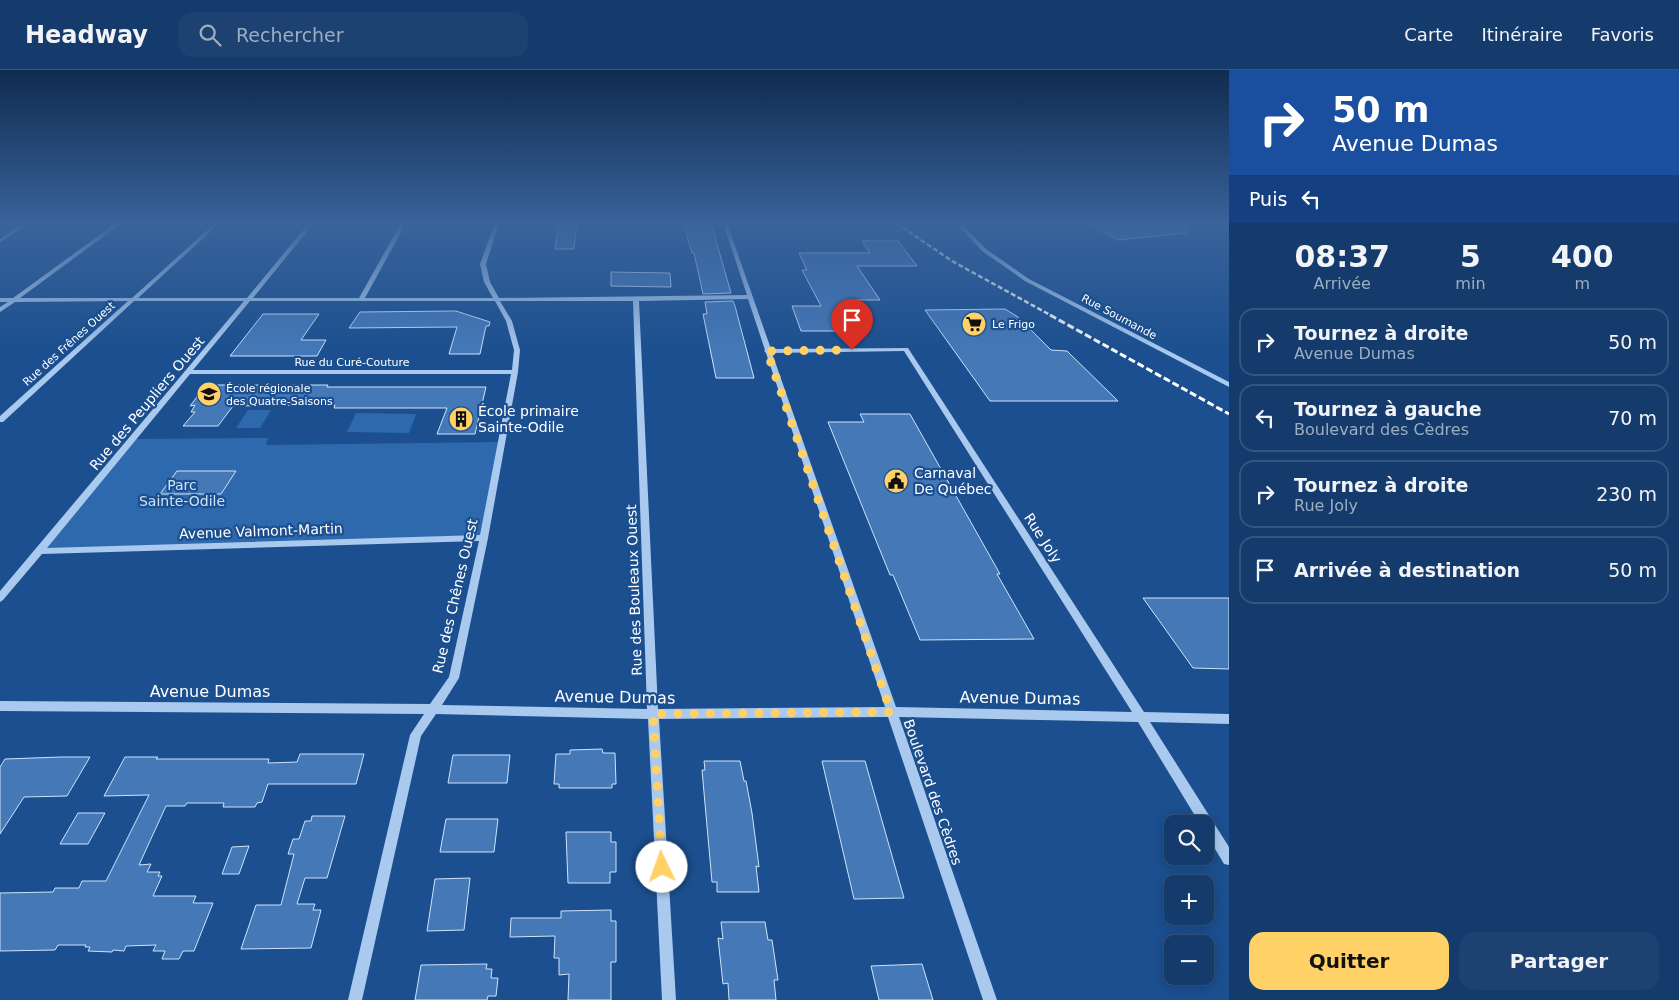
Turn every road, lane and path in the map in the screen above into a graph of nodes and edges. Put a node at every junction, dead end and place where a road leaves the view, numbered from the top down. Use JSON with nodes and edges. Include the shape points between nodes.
{"nodes":[{"id":1,"x":60,"y":266,"type":"edge"},
{"id":2,"x":171,"y":266,"type":"edge"},
{"id":3,"x":276,"y":266,"type":"edge"},
{"id":4,"x":380,"y":266,"type":"edge"},
{"id":5,"x":484,"y":266,"type":"edge"},
{"id":6,"x":740,"y":266,"type":"edge"},
{"id":7,"x":1008,"y":266,"type":"edge"},
{"id":8,"x":751,"y":297,"type":"junction"},
{"id":9,"x":134,"y":299,"type":"junction"},
{"id":10,"x":249,"y":299,"type":"junction"},
{"id":11,"x":636,"y":299,"type":"junction"},
{"id":12,"x":0,"y":300,"type":"edge"},
{"id":13,"x":13,"y":300,"type":"junction"},
{"id":14,"x":361,"y":300,"type":"junction"},
{"id":15,"x":497,"y":300,"type":"junction"},
{"id":16,"x":0,"y":310,"type":"edge"},
{"id":17,"x":767,"y":351,"type":"junction"},
{"id":18,"x":189,"y":372,"type":"junction"},
{"id":19,"x":515,"y":372,"type":"junction"},
{"id":20,"x":1229,"y":385,"type":"edge"},
{"id":21,"x":0,"y":420,"type":"edge"},
{"id":22,"x":484,"y":538,"type":"junction"},
{"id":23,"x":39,"y":551,"type":"junction"},
{"id":24,"x":0,"y":598,"type":"edge"},
{"id":25,"x":0,"y":706,"type":"edge"},
{"id":26,"x":433,"y":709,"type":"junction"},
{"id":27,"x":891,"y":712,"type":"junction"},
{"id":28,"x":653,"y":714,"type":"junction"},
{"id":29,"x":1141,"y":717,"type":"junction"},
{"id":30,"x":1229,"y":718,"type":"edge"},
{"id":31,"x":1229,"y":860,"type":"edge"},
{"id":32,"x":355,"y":1000,"type":"edge"},
{"id":33,"x":669,"y":1000,"type":"edge"},
{"id":34,"x":990,"y":1000,"type":"edge"}],
"edges":[{"from":1,"to":13,"type":"street"},
{"from":2,"to":9,"type":"street","name":"Rue des Frênes Ouest"},
{"from":3,"to":10,"type":"street","name":"Rue des Peupliers Ouest"},
{"from":4,"to":14,"type":"street"},
{"from":5,"to":15,"type":"street","name":"Rue des Chênes Ouest","via":[[487,282]]},
{"from":6,"to":8,"type":"street","name":"Boulevard des Cèdres"},
{"from":7,"to":20,"type":"street","name":"Rue Soumande","via":[[1027,280]]},
{"from":8,"to":11,"type":"street"},
{"from":8,"to":17,"type":"street","name":"Boulevard des Cèdres"},
{"from":9,"to":10,"type":"street"},
{"from":9,"to":13,"type":"street"},
{"from":9,"to":21,"type":"street","name":"Rue des Frênes Ouest"},
{"from":10,"to":14,"type":"street"},
{"from":10,"to":18,"type":"street","name":"Rue des Peupliers Ouest"},
{"from":11,"to":15,"type":"street"},
{"from":11,"to":28,"type":"street","name":"Rue des Bouleaux Ouest"},
{"from":12,"to":13,"type":"street"},
{"from":13,"to":16,"type":"street"},
{"from":14,"to":15,"type":"street"},
{"from":15,"to":19,"type":"street","name":"Rue des Chênes Ouest","via":[[509,321],[517,350]]},
{"from":17,"to":27,"type":"street","name":"Boulevard des Cèdres"},
{"from":17,"to":29,"type":"street","name":"Rue Joly","via":[[906,350]]},
{"from":18,"to":19,"type":"street","name":"Rue du Curé-Couture"},
{"from":18,"to":23,"type":"street","name":"Rue des Peupliers Ouest"},
{"from":19,"to":22,"type":"street","name":"Rue des Chênes Ouest"},
{"from":22,"to":23,"type":"street","name":"Avenue Valmont-Martin"},
{"from":22,"to":26,"type":"street","name":"Rue des Chênes Ouest","via":[[454,678]]},
{"from":23,"to":24,"type":"street","name":"Rue des Peupliers Ouest"},
{"from":25,"to":26,"type":"street","name":"Avenue Dumas"},
{"from":26,"to":28,"type":"street","name":"Avenue Dumas"},
{"from":26,"to":32,"type":"street","name":"Rue des Chênes Ouest","via":[[416,735]]},
{"from":27,"to":28,"type":"street","name":"Avenue Dumas"},
{"from":27,"to":29,"type":"street","name":"Avenue Dumas"},
{"from":27,"to":34,"type":"street","name":"Boulevard des Cèdres"},
{"from":28,"to":33,"type":"street","name":"Rue des Bouleaux Ouest"},
{"from":29,"to":30,"type":"street","name":"Avenue Dumas"},
{"from":29,"to":31,"type":"street","name":"Rue Joly"}]}
